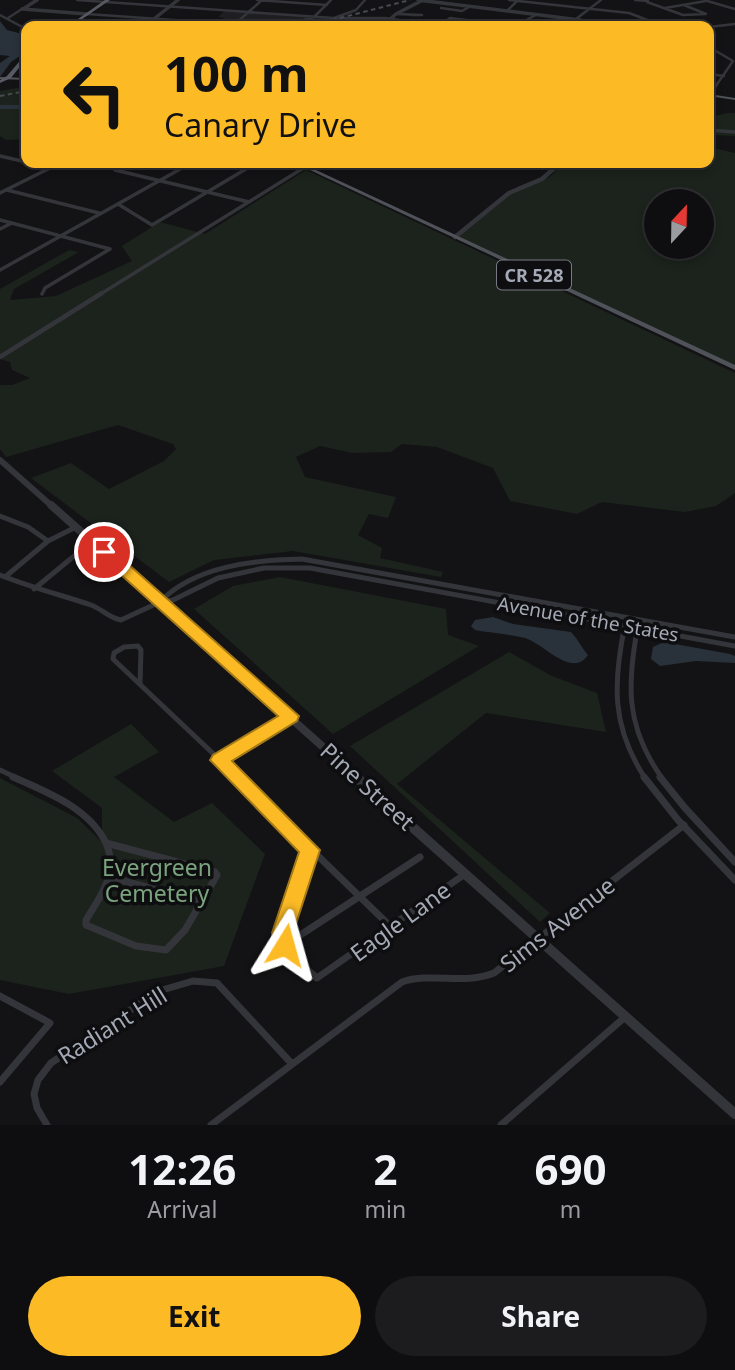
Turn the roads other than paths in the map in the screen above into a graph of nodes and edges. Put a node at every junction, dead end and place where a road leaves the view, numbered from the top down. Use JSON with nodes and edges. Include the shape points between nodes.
{"nodes":[{"id":1,"x":37,"y":0,"type":"edge"},
{"id":2,"x":77,"y":0,"type":"edge"},
{"id":3,"x":178,"y":0,"type":"edge"},
{"id":4,"x":260,"y":0,"type":"edge"},
{"id":5,"x":331,"y":0,"type":"edge"},
{"id":6,"x":365,"y":0,"type":"edge"},
{"id":7,"x":422,"y":0,"type":"edge"},
{"id":8,"x":509,"y":0,"type":"edge"},
{"id":9,"x":601,"y":0,"type":"edge"},
{"id":10,"x":635,"y":0,"type":"edge"},
{"id":11,"x":705,"y":0,"type":"edge"},
{"id":12,"x":106,"y":1,"type":"edge"},
{"id":13,"x":518,"y":1,"type":"edge"},
{"id":14,"x":648,"y":1,"type":"edge"},
{"id":15,"x":447,"y":4,"type":"junction"},
{"id":16,"x":327,"y":5,"type":"junction"},
{"id":17,"x":684,"y":5,"type":"junction"},
{"id":18,"x":458,"y":6,"type":"junction"},
{"id":19,"x":170,"y":7,"type":"junction"},
{"id":20,"x":468,"y":7,"type":"junction"},
{"id":21,"x":441,"y":8,"type":"joint"},
{"id":22,"x":665,"y":8,"type":"junction"},
{"id":23,"x":22,"y":9,"type":"junction"},
{"id":24,"x":453,"y":9,"type":"dead end"},
{"id":25,"x":587,"y":9,"type":"junction"},
{"id":26,"x":735,"y":9,"type":"edge"},
{"id":27,"x":463,"y":11,"type":"joint"},
{"id":28,"x":248,"y":12,"type":"junction"},
{"id":29,"x":507,"y":12,"type":"junction"},
{"id":30,"x":87,"y":14,"type":"junction"},
{"id":31,"x":396,"y":14,"type":"junction"},
{"id":32,"x":0,"y":15,"type":"edge"},
{"id":33,"x":411,"y":15,"type":"dead end"},
{"id":34,"x":536,"y":15,"type":"junction"},
{"id":35,"x":314,"y":17,"type":"junction"},
{"id":36,"x":8,"y":18,"type":"junction"},
{"id":37,"x":334,"y":18,"type":"junction"},
{"id":38,"x":391,"y":18,"type":"junction"},
{"id":39,"x":154,"y":19,"type":"junction"},
{"id":40,"x":576,"y":19,"type":"junction"},
{"id":41,"x":77,"y":21,"type":"edge"},
{"id":42,"x":151,"y":21,"type":"edge"},
{"id":43,"x":181,"y":21,"type":"edge"},
{"id":44,"x":238,"y":21,"type":"edge"},
{"id":45,"x":300,"y":21,"type":"edge"},
{"id":46,"x":388,"y":21,"type":"edge"},
{"id":47,"x":411,"y":21,"type":"edge"},
{"id":48,"x":446,"y":21,"type":"edge"},
{"id":49,"x":474,"y":21,"type":"edge"},
{"id":50,"x":523,"y":21,"type":"edge"},
{"id":51,"x":584,"y":21,"type":"edge"},
{"id":52,"x":650,"y":21,"type":"edge"},
{"id":53,"x":735,"y":23,"type":"edge"},
{"id":54,"x":21,"y":26,"type":"edge"},
{"id":55,"x":714,"y":26,"type":"edge"},
{"id":56,"x":714,"y":51,"type":"edge"},
{"id":57,"x":21,"y":62,"type":"edge"},
{"id":58,"x":730,"y":67,"type":"junction"},
{"id":59,"x":735,"y":68,"type":"edge"},
{"id":60,"x":714,"y":75,"type":"edge"},
{"id":61,"x":724,"y":76,"type":"junction"},
{"id":62,"x":3,"y":79,"type":"edge"},
{"id":63,"x":21,"y":79,"type":"edge"},
{"id":64,"x":714,"y":89,"type":"edge"},
{"id":65,"x":714,"y":96,"type":"edge"},
{"id":66,"x":735,"y":99,"type":"edge"},
{"id":67,"x":714,"y":130,"type":"edge"},
{"id":68,"x":735,"y":132,"type":"edge"},
{"id":69,"x":0,"y":156,"type":"edge"},
{"id":70,"x":21,"y":160,"type":"edge"},
{"id":71,"x":51,"y":168,"type":"edge"},
{"id":72,"x":117,"y":168,"type":"edge"},
{"id":73,"x":182,"y":168,"type":"edge"},
{"id":74,"x":248,"y":168,"type":"edge"},
{"id":75,"x":303,"y":168,"type":"edge"},
{"id":76,"x":307,"y":168,"type":"edge"},
{"id":77,"x":554,"y":168,"type":"edge"},
{"id":78,"x":159,"y":181,"type":"junction"},
{"id":79,"x":7,"y":190,"type":"junction"},
{"id":80,"x":207,"y":192,"type":"junction"},
{"id":81,"x":0,"y":193,"type":"edge"},
{"id":82,"x":249,"y":202,"type":"junction"},
{"id":83,"x":118,"y":204,"type":"junction"},
{"id":84,"x":100,"y":214,"type":"junction"},
{"id":85,"x":0,"y":220,"type":"edge"},
{"id":86,"x":12,"y":223,"type":"junction"},
{"id":87,"x":0,"y":229,"type":"edge"},
{"id":88,"x":203,"y":231,"type":"joint"},
{"id":89,"x":60,"y":236,"type":"junction"},
{"id":90,"x":455,"y":237,"type":"junction"},
{"id":91,"x":110,"y":249,"type":"joint"},
{"id":92,"x":0,"y":270,"type":"edge"},
{"id":93,"x":42,"y":294,"type":"dead end"},
{"id":94,"x":0,"y":357,"type":"edge"},
{"id":95,"x":735,"y":368,"type":"edge"},
{"id":96,"x":0,"y":460,"type":"edge"},
{"id":97,"x":0,"y":516,"type":"edge"},
{"id":98,"x":76,"y":527,"type":"junction"},
{"id":99,"x":48,"y":541,"type":"junction"},
{"id":100,"x":79,"y":552,"type":"dead end"},
{"id":101,"x":313,"y":561,"type":"junction"},
{"id":102,"x":310,"y":568,"type":"junction"},
{"id":103,"x":3,"y":576,"type":"edge"},
{"id":104,"x":444,"y":584,"type":"junction"},
{"id":105,"x":34,"y":589,"type":"junction"},
{"id":106,"x":441,"y":592,"type":"junction"},
{"id":107,"x":160,"y":602,"type":"junction"},
{"id":108,"x":626,"y":618,"type":"junction"},
{"id":109,"x":639,"y":620,"type":"junction"},
{"id":110,"x":625,"y":626,"type":"junction"},
{"id":111,"x":637,"y":628,"type":"junction"},
{"id":112,"x":735,"y":637,"type":"edge"},
{"id":113,"x":735,"y":646,"type":"edge"},
{"id":114,"x":140,"y":684,"type":"junction"},
{"id":115,"x":290,"y":716,"type":"junction"},
{"id":116,"x":219,"y":760,"type":"junction"},
{"id":117,"x":0,"y":770,"type":"edge"},
{"id":118,"x":684,"y":825,"type":"junction"},
{"id":119,"x":105,"y":843,"type":"junction"},
{"id":120,"x":309,"y":850,"type":"junction"},
{"id":121,"x":420,"y":857,"type":"dead end"},
{"id":122,"x":735,"y":862,"type":"edge"},
{"id":123,"x":465,"y":874,"type":"junction"},
{"id":124,"x":109,"y":877,"type":"junction"},
{"id":125,"x":735,"y":880,"type":"edge"},
{"id":126,"x":359,"y":897,"type":"junction"},
{"id":127,"x":202,"y":902,"type":"junction"},
{"id":128,"x":391,"y":927,"type":"junction"},
{"id":129,"x":538,"y":939,"type":"junction"},
{"id":130,"x":285,"y":945,"type":"junction"},
{"id":131,"x":0,"y":996,"type":"edge"},
{"id":132,"x":626,"y":1017,"type":"junction"},
{"id":133,"x":292,"y":1064,"type":"junction"},
{"id":134,"x":0,"y":1082,"type":"edge"},
{"id":135,"x":735,"y":1114,"type":"edge"},
{"id":136,"x":47,"y":1125,"type":"edge"},
{"id":137,"x":211,"y":1125,"type":"edge"},
{"id":138,"x":500,"y":1125,"type":"edge"}],
"edges":[{"from":1,"to":23,"type":"street"},
{"from":2,"to":12,"type":"street"},
{"from":3,"to":19,"type":"street"},
{"from":4,"to":16,"type":"street"},
{"from":4,"to":28,"type":"street"},
{"from":5,"to":16,"type":"street"},
{"from":6,"to":37,"type":"street","via":[[356,10]]},
{"from":7,"to":15,"type":"street"},
{"from":7,"to":31,"type":"street"},
{"from":8,"to":13,"type":"street"},
{"from":9,"to":25,"type":"street"},
{"from":10,"to":14,"type":"street"},
{"from":11,"to":17,"type":"street"},
{"from":11,"to":26,"type":"street"},
{"from":12,"to":19,"type":"street"},
{"from":12,"to":30,"type":"highway"},
{"from":13,"to":25,"type":"street"},
{"from":13,"to":29,"type":"street"},
{"from":14,"to":22,"type":"street"},
{"from":15,"to":18,"type":"street"},
{"from":15,"to":21,"type":"street"},
{"from":16,"to":35,"type":"street"},
{"from":17,"to":22,"type":"street"},
{"from":17,"to":22,"type":"street","via":[[706,13],[688,17]]},
{"from":18,"to":20,"type":"street"},
{"from":18,"to":24,"type":"street"},
{"from":19,"to":28,"type":"street"},
{"from":19,"to":39,"type":"street"},
{"from":20,"to":27,"type":"street"},
{"from":20,"to":29,"type":"street"},
{"from":21,"to":27,"type":"street"},
{"from":23,"to":30,"type":"street"},
{"from":23,"to":36,"type":"street"},
{"from":25,"to":40,"type":"street"},
{"from":25,"to":52,"type":"street","via":[[629,13]]},
{"from":28,"to":35,"type":"street"},
{"from":28,"to":44,"type":"street"},
{"from":29,"to":34,"type":"street"},
{"from":30,"to":39,"type":"street"},
{"from":30,"to":41,"type":"highway"},
{"from":31,"to":33,"type":"street"},
{"from":31,"to":38,"type":"street"},
{"from":32,"to":36,"type":"street"},
{"from":34,"to":40,"type":"street"},
{"from":34,"to":50,"type":"street"},
{"from":35,"to":37,"type":"street"},
{"from":35,"to":45,"type":"street"},
{"from":36,"to":54,"type":"street"},
{"from":37,"to":38,"type":"street"},
{"from":38,"to":46,"type":"street"},
{"from":38,"to":47,"type":"street"},
{"from":39,"to":42,"type":"street"},
{"from":39,"to":43,"type":"street"},
{"from":40,"to":51,"type":"street"},
{"from":48,"to":49,"type":"street"},
{"from":53,"to":55,"type":"street"},
{"from":56,"to":58,"type":"street","via":[[733,61]]},
{"from":57,"to":62,"type":"highway"},
{"from":58,"to":59,"type":"street"},
{"from":58,"to":61,"type":"street"},
{"from":60,"to":61,"type":"street"},
{"from":61,"to":64,"type":"street"},
{"from":62,"to":63,"type":"main road"},
{"from":65,"to":66,"type":"main road"},
{"from":67,"to":68,"type":"street"},
{"from":69,"to":70,"type":"street"},
{"from":71,"to":79,"type":"street"},
{"from":72,"to":78,"type":"street"},
{"from":73,"to":78,"type":"street"},
{"from":74,"to":80,"type":"street"},
{"from":75,"to":82,"type":"street"},
{"from":76,"to":90,"type":"main road","number":"CR 528"},
{"from":77,"to":90,"type":"street","via":[[542,179],[509,193]]},
{"from":78,"to":80,"type":"street"},
{"from":78,"to":83,"type":"street"},
{"from":79,"to":81,"type":"street"},
{"from":79,"to":84,"type":"street"},
{"from":80,"to":82,"type":"street"},
{"from":80,"to":83,"type":"street","via":[[152,225]]},
{"from":82,"to":88,"type":"street"},
{"from":83,"to":84,"type":"street"},
{"from":84,"to":89,"type":"street"},
{"from":85,"to":86,"type":"street"},
{"from":86,"to":87,"type":"street"},
{"from":86,"to":89,"type":"street"},
{"from":88,"to":94,"type":"street"},
{"from":89,"to":91,"type":"street"},
{"from":89,"to":92,"type":"street"},
{"from":90,"to":95,"type":"main road","number":"CR 528"},
{"from":91,"to":93,"type":"street"},
{"from":96,"to":98,"type":"street","name":"Pine Street"},
{"from":97,"to":99,"type":"street"},
{"from":98,"to":99,"type":"street"},
{"from":98,"to":107,"type":"street","name":"Pine Street"},
{"from":99,"to":103,"type":"street"},
{"from":100,"to":105,"type":"street"},
{"from":101,"to":102,"type":"street"},
{"from":101,"to":104,"type":"street","name":"Avenue of the States"},
{"from":101,"to":107,"type":"street","name":"Avenue of the States","via":[[273,559],[230,566],[168,592]]},
{"from":102,"to":106,"type":"street","name":"Avenue of the States"},
{"from":102,"to":107,"type":"street","name":"Avenue of the States","via":[[242,571]]},
{"from":103,"to":105,"type":"street"},
{"from":104,"to":106,"type":"street"},
{"from":104,"to":108,"type":"street","name":"Avenue of the States"},
{"from":105,"to":107,"type":"street","via":[[95,606],[118,619]]},
{"from":106,"to":110,"type":"street","name":"Avenue of the States"},
{"from":107,"to":115,"type":"street","name":"Pine Street"},
{"from":108,"to":109,"type":"street","name":"Avenue of the States"},
{"from":108,"to":110,"type":"street"},
{"from":109,"to":111,"type":"street"},
{"from":109,"to":112,"type":"street","name":"Avenue of the States"},
{"from":110,"to":111,"type":"street","name":"Avenue of the States"},
{"from":110,"to":118,"type":"street","via":[[617,671],[620,718],[645,776]]},
{"from":111,"to":113,"type":"street","name":"Avenue of the States"},
{"from":111,"to":122,"type":"street","via":[[630,701],[637,731],[667,785]]},
{"from":114,"to":114,"type":"street","via":[[138,646],[114,653],[113,659]]},
{"from":114,"to":116,"type":"street"},
{"from":115,"to":116,"type":"street"},
{"from":115,"to":123,"type":"street","name":"Pine Street"},
{"from":116,"to":120,"type":"street"},
{"from":117,"to":119,"type":"street","via":[[82,814]]},
{"from":118,"to":125,"type":"street"},
{"from":118,"to":129,"type":"street","name":"Sims Avenue"},
{"from":119,"to":124,"type":"street"},
{"from":119,"to":127,"type":"street","via":[[215,872]]},
{"from":120,"to":126,"type":"street"},
{"from":120,"to":130,"type":"street","via":[[282,933]]},
{"from":121,"to":126,"type":"street"},
{"from":123,"to":128,"type":"street","name":"Eagle Lane"},
{"from":123,"to":129,"type":"street","name":"Pine Street"},
{"from":124,"to":127,"type":"street"},
{"from":124,"to":127,"type":"street","via":[[86,925],[155,951],[172,946]]},
{"from":126,"to":128,"type":"street"},
{"from":126,"to":130,"type":"street"},
{"from":128,"to":130,"type":"street","name":"Eagle Lane","via":[[317,978]]},
{"from":129,"to":132,"type":"street","name":"Pine Street"},
{"from":129,"to":133,"type":"street","name":"Sims Avenue","via":[[486,977],[425,976],[402,982]]},
{"from":131,"to":134,"type":"street","via":[[50,1023]]},
{"from":132,"to":135,"type":"street","name":"Pine Street"},
{"from":132,"to":138,"type":"street"},
{"from":133,"to":136,"type":"street","name":"Radiant Hill","via":[[217,983],[197,981],[169,987],[44,1071],[33,1094],[34,1106]]},
{"from":133,"to":137,"type":"street","name":"Sims Avenue"}]}
